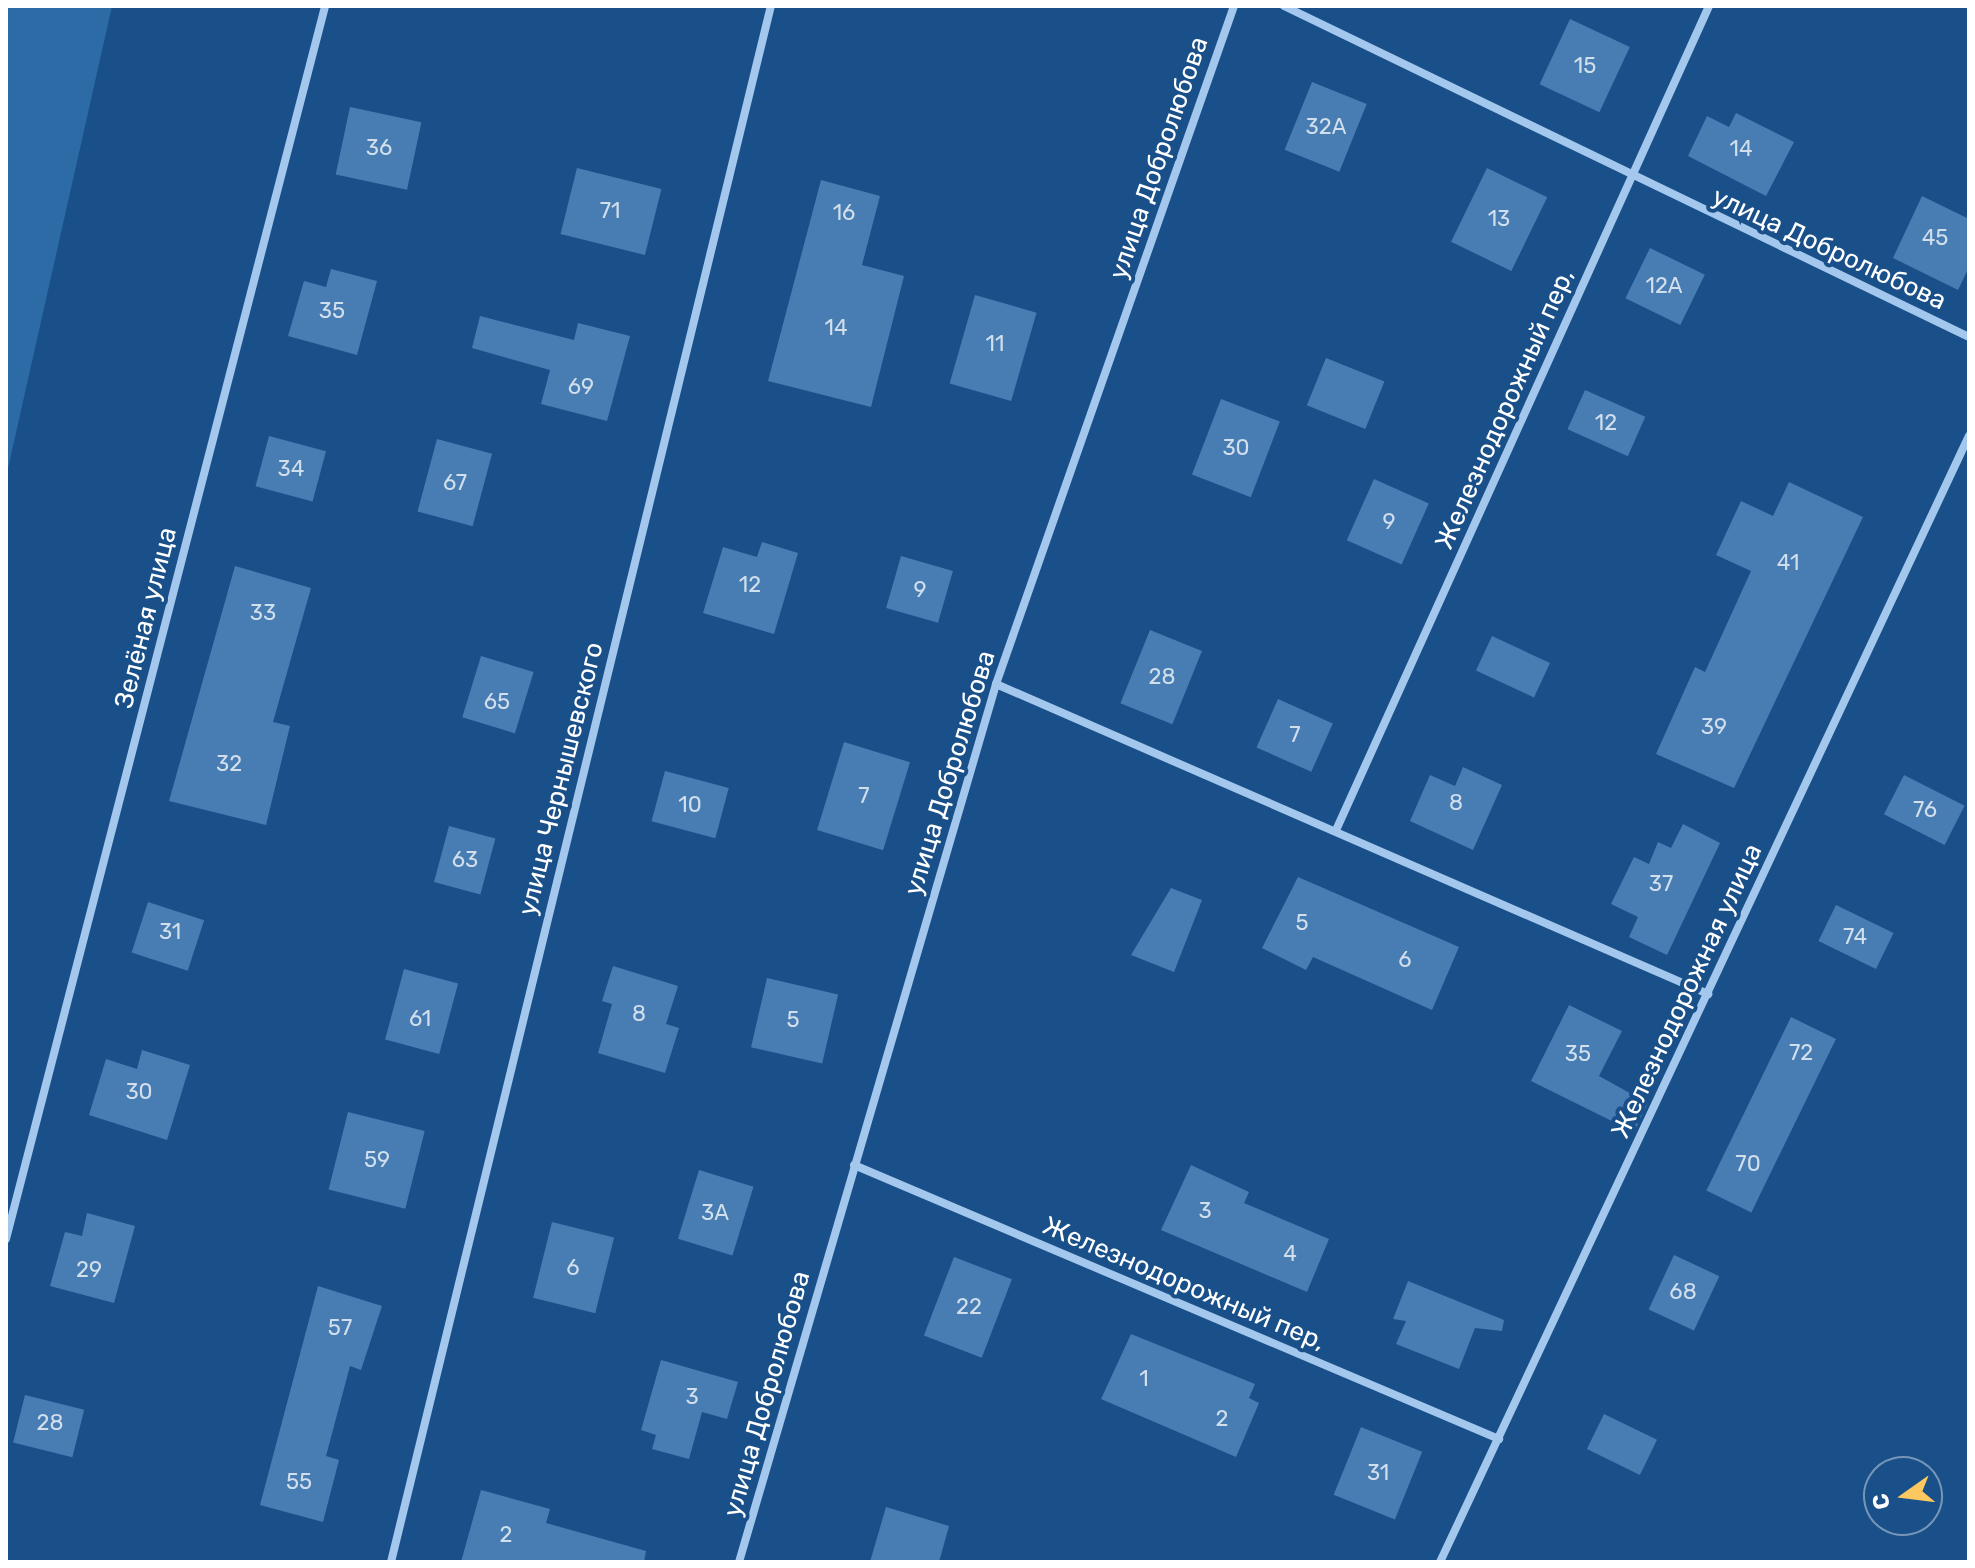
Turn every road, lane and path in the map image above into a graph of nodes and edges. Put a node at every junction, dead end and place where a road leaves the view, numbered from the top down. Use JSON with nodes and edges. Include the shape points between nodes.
{"nodes":[{"id":1,"x":325,"y":6,"type":"edge"},
{"id":2,"x":771,"y":6,"type":"edge"},
{"id":3,"x":1234,"y":6,"type":"edge"},
{"id":4,"x":1284,"y":6,"type":"edge"},
{"id":5,"x":1709,"y":6,"type":"edge"},
{"id":6,"x":1631,"y":178,"type":"junction"},
{"id":7,"x":1969,"y":337,"type":"edge"},
{"id":8,"x":1969,"y":436,"type":"edge"},
{"id":9,"x":996,"y":684,"type":"junction"},
{"id":10,"x":1337,"y":828,"type":"junction"},
{"id":11,"x":1708,"y":994,"type":"junction"},
{"id":12,"x":854,"y":1165,"type":"junction"},
{"id":13,"x":6,"y":1239,"type":"edge"},
{"id":14,"x":1499,"y":1439,"type":"junction"},
{"id":15,"x":391,"y":1562,"type":"edge"},
{"id":16,"x":739,"y":1562,"type":"edge"},
{"id":17,"x":1440,"y":1562,"type":"edge"}],
"edges":[{"from":1,"to":13,"type":"street","name":"Зелёная улица"},
{"from":2,"to":15,"type":"street","name":"улица Чернышевского"},
{"from":3,"to":9,"type":"street","name":"улица Добролюбова"},
{"from":4,"to":6,"type":"street","name":"улица Добролюбова"},
{"from":5,"to":6,"type":"street","name":"Железнодорожный пер,"},
{"from":6,"to":7,"type":"street","name":"улица Добролюбова"},
{"from":6,"to":10,"type":"street","name":"Железнодорожный пер,"},
{"from":8,"to":11,"type":"street","name":"Железнодорожная улица"},
{"from":9,"to":10,"type":"street"},
{"from":9,"to":12,"type":"street","name":"улица Добролюбова"},
{"from":10,"to":11,"type":"street"},
{"from":11,"to":14,"type":"street","name":"Железнодорожная улица"},
{"from":12,"to":14,"type":"street","name":"Железнодорожный пер,"},
{"from":12,"to":16,"type":"street","name":"улица Добролюбова"},
{"from":14,"to":17,"type":"street","name":"Железнодорожная улица"}]}
